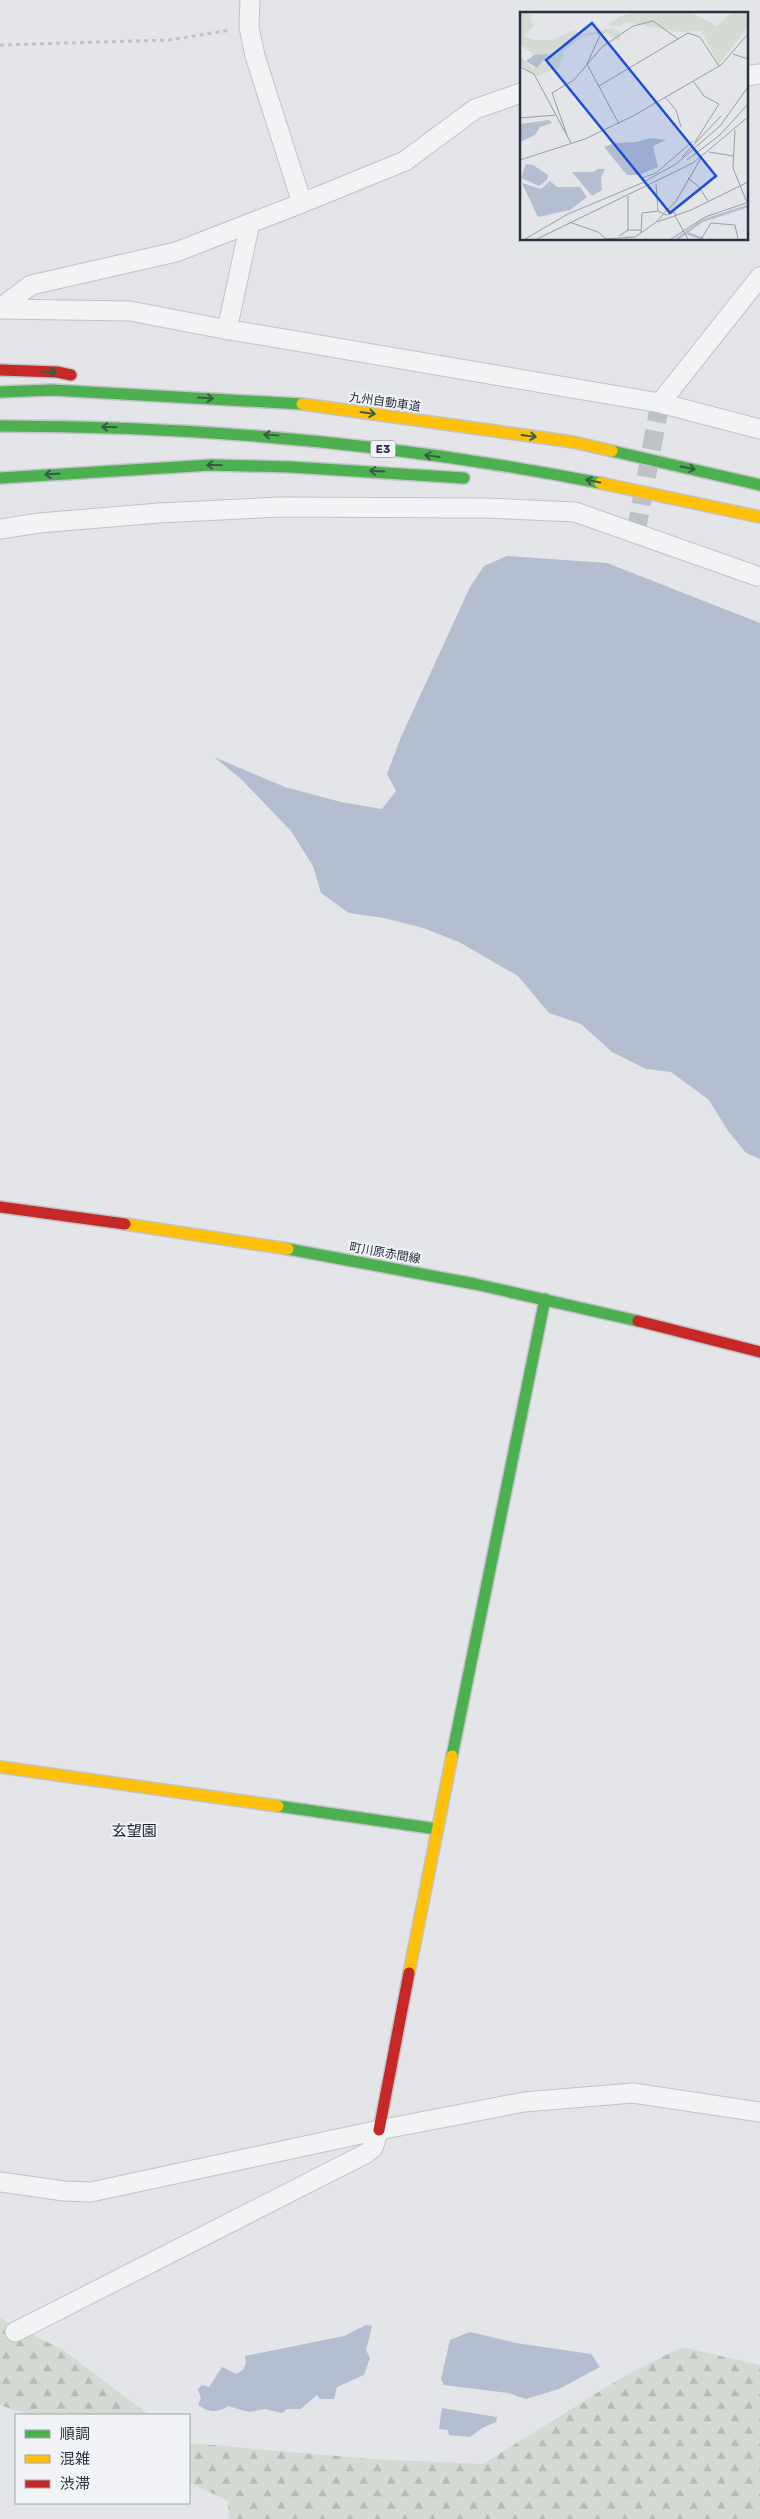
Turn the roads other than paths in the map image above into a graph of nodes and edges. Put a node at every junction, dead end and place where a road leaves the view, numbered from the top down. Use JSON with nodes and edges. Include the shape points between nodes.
{"nodes":[{"id":1,"x":250,"y":0,"type":"edge"},
{"id":2,"x":520,"y":92,"type":"edge"},
{"id":3,"x":302,"y":203,"type":"junction"},
{"id":4,"x":250,"y":223,"type":"junction"},
{"id":5,"x":760,"y":277,"type":"edge"},
{"id":6,"x":0,"y":308,"type":"edge"},
{"id":7,"x":227,"y":330,"type":"junction"},
{"id":8,"x":0,"y":370,"type":"edge"},
{"id":9,"x":0,"y":392,"type":"edge"},
{"id":10,"x":158,"y":395,"type":"junction"},
{"id":11,"x":660,"y":403,"type":"junction"},
{"id":12,"x":0,"y":426,"type":"edge"},
{"id":13,"x":760,"y":429,"type":"edge"},
{"id":14,"x":0,"y":478,"type":"edge"},
{"id":15,"x":480,"y":480,"type":"dead end"},
{"id":16,"x":760,"y":484,"type":"edge"},
{"id":17,"x":578,"y":491,"type":"dead end"},
{"id":18,"x":704,"y":504,"type":"junction"},
{"id":19,"x":760,"y":517,"type":"edge"},
{"id":20,"x":0,"y":529,"type":"edge"},
{"id":21,"x":757,"y":576,"type":"dead end"},
{"id":22,"x":0,"y":1207,"type":"edge"},
{"id":23,"x":545,"y":1299,"type":"junction"},
{"id":24,"x":760,"y":1352,"type":"edge"},
{"id":25,"x":0,"y":1767,"type":"edge"},
{"id":26,"x":437,"y":1829,"type":"junction"},
{"id":27,"x":760,"y":2112,"type":"edge"},
{"id":28,"x":379,"y":2130,"type":"junction"},
{"id":29,"x":0,"y":2182,"type":"edge"},
{"id":30,"x":15,"y":2332,"type":"dead end"}],
"edges":[{"from":1,"to":3,"type":"street","via":[[249,27],[255,56]]},
{"from":2,"to":3,"type":"street","via":[[475,109],[405,161]]},
{"from":3,"to":4,"type":"street"},
{"from":4,"to":6,"type":"street","via":[[176,252],[32,285]]},
{"from":4,"to":7,"type":"street"},
{"from":5,"to":11,"type":"street"},
{"from":6,"to":7,"type":"street","via":[[130,311]]},
{"from":7,"to":11,"type":"street"},
{"from":8,"to":10,"type":"main road","one_way":true,"via":[[57,372]]},
{"from":9,"to":10,"type":"main road","name":"九州自動車道","via":[[52,390]]},
{"from":10,"to":16,"type":"main road","name":"九州自動車道","one_way":true,"via":[[311,405],[573,442]]},
{"from":11,"to":13,"type":"street"},
{"from":18,"to":12,"type":"main road","number":"E3","one_way":true,"via":[[538,470],[299,438],[185,429]]},
{"from":15,"to":14,"type":"main road","one_way":true,"via":[[319,468],[211,465]]},
{"from":17,"to":18,"type":"main road"},
{"from":18,"to":19,"type":"main road","number":"E3"},
{"from":20,"to":21,"type":"street","via":[[160,513],[279,507],[575,512]]},
{"from":22,"to":23,"type":"main road","name":"町川原赤間線","via":[[346,1259]]},
{"from":23,"to":24,"type":"main road","name":"町川原赤間線"},
{"from":23,"to":26,"type":"main road"},
{"from":25,"to":26,"type":"main road"},
{"from":26,"to":28,"type":"main road"},
{"from":27,"to":28,"type":"street","via":[[633,2093],[524,2102]]},
{"from":28,"to":29,"type":"street","via":[[91,2192]]},
{"from":28,"to":30,"type":"street","via":[[373,2148],[367,2153]]}]}
